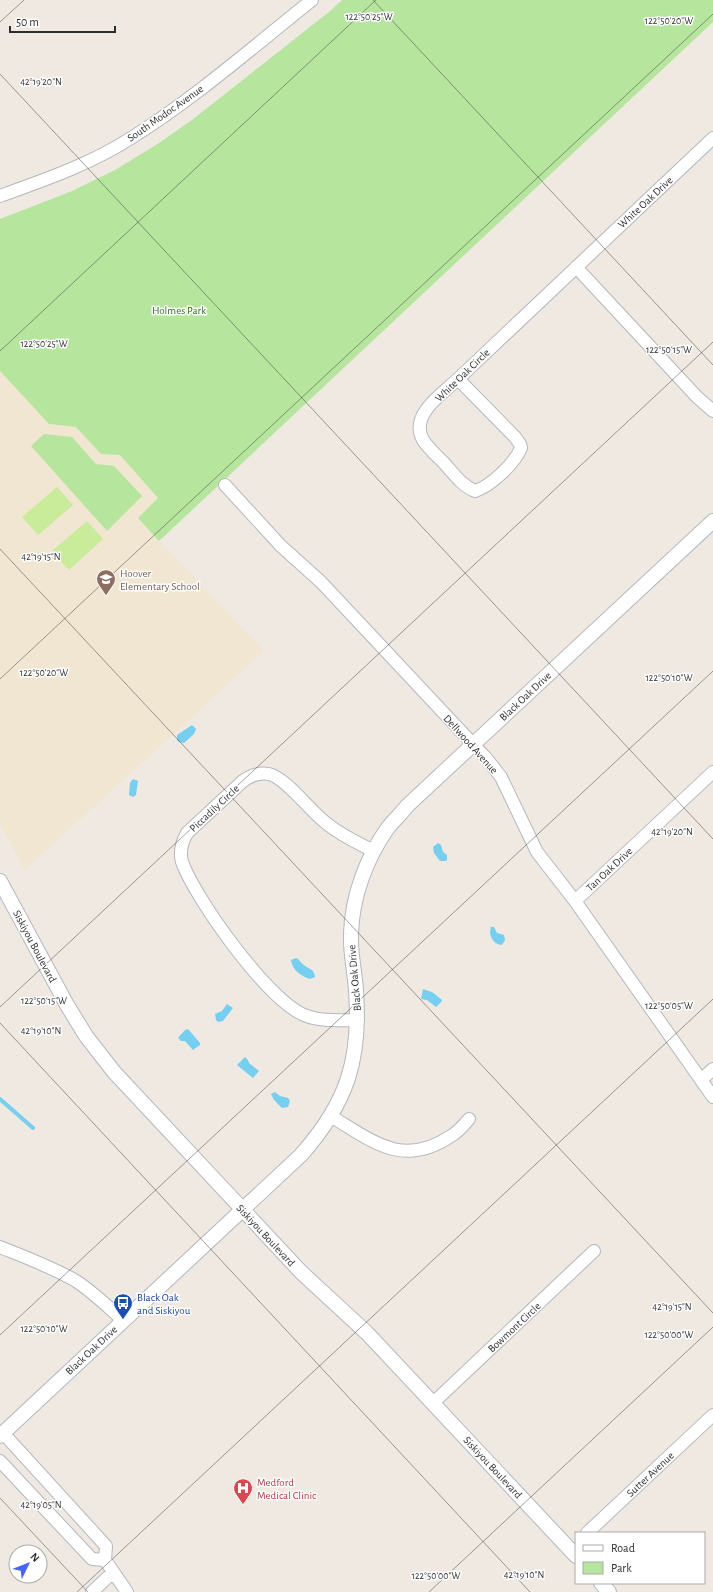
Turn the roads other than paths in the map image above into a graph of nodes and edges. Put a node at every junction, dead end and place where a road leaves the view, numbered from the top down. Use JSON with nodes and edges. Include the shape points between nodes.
{"nodes":[{"id":1,"x":312,"y":0,"type":"edge"},
{"id":2,"x":713,"y":138,"type":"edge"},
{"id":3,"x":0,"y":196,"type":"edge"},
{"id":4,"x":576,"y":267,"type":"junction"},
{"id":5,"x":458,"y":379,"type":"junction"},
{"id":6,"x":713,"y":411,"type":"edge"},
{"id":7,"x":225,"y":484,"type":"dead end"},
{"id":8,"x":713,"y":521,"type":"edge"},
{"id":9,"x":473,"y":744,"type":"junction"},
{"id":10,"x":713,"y":772,"type":"edge"},
{"id":11,"x":374,"y":851,"type":"junction"},
{"id":12,"x":0,"y":881,"type":"edge"},
{"id":13,"x":575,"y":901,"type":"junction"},
{"id":14,"x":358,"y":1020,"type":"junction"},
{"id":15,"x":713,"y":1069,"type":"edge"},
{"id":16,"x":701,"y":1080,"type":"junction"},
{"id":17,"x":713,"y":1097,"type":"edge"},
{"id":18,"x":332,"y":1117,"type":"junction"},
{"id":19,"x":469,"y":1119,"type":"dead end"},
{"id":20,"x":242,"y":1210,"type":"junction"},
{"id":21,"x":0,"y":1247,"type":"edge"},
{"id":22,"x":594,"y":1251,"type":"dead end"},
{"id":23,"x":123,"y":1320,"type":"junction"},
{"id":24,"x":433,"y":1403,"type":"junction"},
{"id":25,"x":713,"y":1415,"type":"edge"},
{"id":26,"x":1,"y":1435,"type":"edge"},
{"id":27,"x":0,"y":1461,"type":"edge"},
{"id":28,"x":588,"y":1532,"type":"edge"},
{"id":29,"x":574,"y":1549,"type":"edge"},
{"id":30,"x":105,"y":1560,"type":"junction"},
{"id":31,"x":113,"y":1572,"type":"junction"},
{"id":32,"x":602,"y":1584,"type":"edge"},
{"id":33,"x":92,"y":1592,"type":"edge"},
{"id":34,"x":127,"y":1592,"type":"edge"},
{"id":35,"x":609,"y":1592,"type":"edge"}],
"edges":[{"from":1,"to":3,"type":"street","name":"South Modoc Avenue","via":[[172,110],[130,139],[46,179]]},
{"from":2,"to":4,"type":"street","name":"White Oak Drive"},
{"from":4,"to":5,"type":"street","name":"White Oak Circle"},
{"from":4,"to":6,"type":"street"},
{"from":5,"to":5,"type":"street","name":"White Oak Circle","via":[[514,437],[521,448],[514,461],[488,485],[476,491],[464,484],[423,441],[420,432],[419,425],[427,409]]},
{"from":7,"to":9,"type":"street","name":"Dellwood Avenue","via":[[281,546],[321,582]]},
{"from":8,"to":9,"type":"street","name":"Black Oak Drive"},
{"from":9,"to":11,"type":"street","name":"Black Oak Drive","via":[[407,806],[388,828]]},
{"from":9,"to":13,"type":"street","name":"Dellwood Avenue","via":[[501,777],[537,852]]},
{"from":10,"to":13,"type":"street","name":"Tan Oak Drive"},
{"from":11,"to":14,"type":"street","name":"Black Oak Drive","via":[[358,889],[351,934]]},
{"from":11,"to":14,"type":"street","name":"Piccadily Circle","via":[[326,823],[285,782],[268,773],[252,776],[243,781],[187,833],[180,851],[182,861],[207,908],[245,961],[277,995],[304,1015],[319,1019]]},
{"from":12,"to":20,"type":"street","name":"Siskiyou Boulevard","via":[[86,1036],[114,1072]]},
{"from":13,"to":16,"type":"street","name":"Dellwood Avenue"},
{"from":14,"to":18,"type":"street","name":"Black Oak Drive","via":[[350,1077]]},
{"from":15,"to":16,"type":"street"},
{"from":16,"to":17,"type":"street","name":"Dellwood Avenue"},
{"from":18,"to":19,"type":"street","via":[[378,1144],[395,1150],[415,1152],[453,1136]]},
{"from":18,"to":20,"type":"street","name":"Black Oak Drive","via":[[302,1155]]},
{"from":20,"to":23,"type":"street","name":"Black Oak Drive"},
{"from":20,"to":24,"type":"street","name":"Siskiyou Boulevard","via":[[301,1272],[367,1333]]},
{"from":21,"to":23,"type":"street","via":[[49,1267],[76,1282]]},
{"from":22,"to":24,"type":"street","name":"Bowmont Circle"},
{"from":23,"to":26,"type":"street","name":"Black Oak Drive"},
{"from":24,"to":29,"type":"street","name":"Siskiyou Boulevard"},
{"from":25,"to":28,"type":"street","name":"Sutter Avenue"},
{"from":26,"to":30,"type":"street","via":[[106,1546]]},
{"from":27,"to":30,"type":"street","via":[[92,1559]]},
{"from":30,"to":31,"type":"street"},
{"from":31,"to":33,"type":"street"},
{"from":31,"to":34,"type":"street"},
{"from":32,"to":35,"type":"street"}]}
